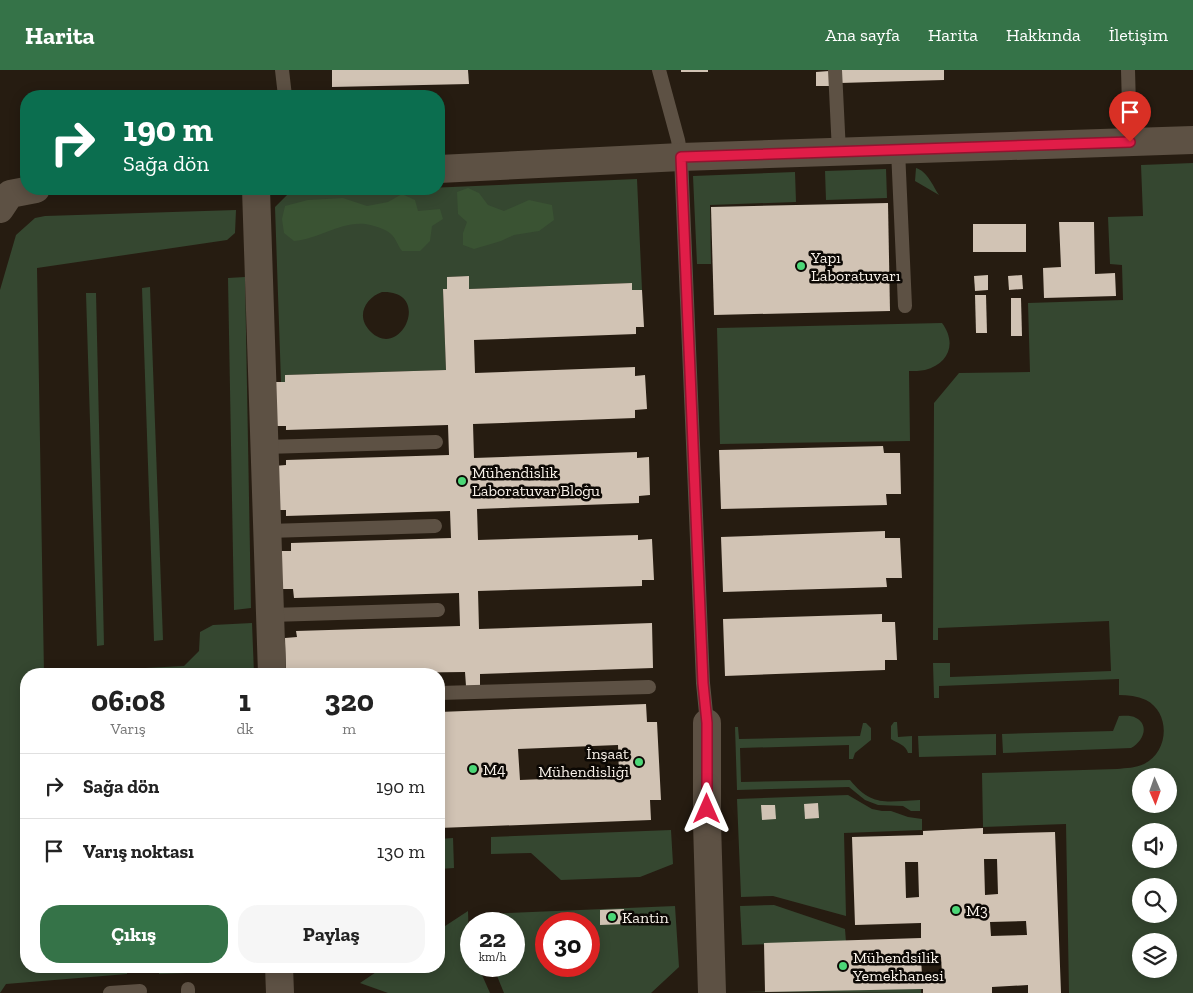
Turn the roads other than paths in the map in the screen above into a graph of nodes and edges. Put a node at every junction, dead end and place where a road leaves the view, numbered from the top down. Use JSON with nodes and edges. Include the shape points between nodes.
{"nodes":[{"id":1,"x":282,"y":70,"type":"edge"},
{"id":2,"x":659,"y":70,"type":"edge"},
{"id":3,"x":835,"y":70,"type":"edge"},
{"id":4,"x":1128,"y":70,"type":"edge"},
{"id":5,"x":284,"y":90,"type":"edge"},
{"id":6,"x":1193,"y":140,"type":"edge"},
{"id":7,"x":1130,"y":142,"type":"junction"},
{"id":8,"x":898,"y":150,"type":"junction"},
{"id":9,"x":839,"y":152,"type":"junction"},
{"id":10,"x":681,"y":157,"type":"junction"},
{"id":11,"x":445,"y":169,"type":"edge"},
{"id":12,"x":20,"y":192,"type":"edge"},
{"id":13,"x":256,"y":195,"type":"edge"},
{"id":14,"x":0,"y":209,"type":"edge"},
{"id":15,"x":905,"y":306,"type":"dead end"},
{"id":16,"x":436,"y":442,"type":"dead end"},
{"id":17,"x":265,"y":447,"type":"junction"},
{"id":18,"x":435,"y":526,"type":"dead end"},
{"id":19,"x":268,"y":531,"type":"junction"},
{"id":20,"x":438,"y":610,"type":"dead end"},
{"id":21,"x":270,"y":615,"type":"junction"},
{"id":22,"x":272,"y":668,"type":"edge"},
{"id":23,"x":650,"y":688,"type":"dead end"},
{"id":24,"x":445,"y":693,"type":"edge"},
{"id":25,"x":707,"y":723,"type":"joint"},
{"id":26,"x":279,"y":973,"type":"edge"},
{"id":27,"x":140,"y":991,"type":"dead end"},
{"id":28,"x":110,"y":993,"type":"edge"},
{"id":29,"x":280,"y":993,"type":"edge"},
{"id":30,"x":712,"y":993,"type":"edge"}],
"edges":[{"from":1,"to":5,"type":"lane"},
{"from":2,"to":10,"type":"lane"},
{"from":3,"to":9,"type":"lane"},
{"from":4,"to":7,"type":"lane"},
{"from":6,"to":7,"type":"street"},
{"from":7,"to":8,"type":"street"},
{"from":8,"to":9,"type":"street"},
{"from":8,"to":15,"type":"lane"},
{"from":9,"to":10,"type":"street"},
{"from":10,"to":11,"type":"street"},
{"from":10,"to":25,"type":"lane"},
{"from":12,"to":14,"type":"street","via":[[10,194]]},
{"from":13,"to":17,"type":"street"},
{"from":16,"to":17,"type":"lane"},
{"from":17,"to":19,"type":"street"},
{"from":18,"to":19,"type":"lane"},
{"from":19,"to":21,"type":"street"},
{"from":20,"to":21,"type":"lane"},
{"from":21,"to":22,"type":"street"},
{"from":23,"to":24,"type":"lane"},
{"from":25,"to":30,"type":"street"},
{"from":26,"to":29,"type":"street"},
{"from":27,"to":28,"type":"lane"}]}
